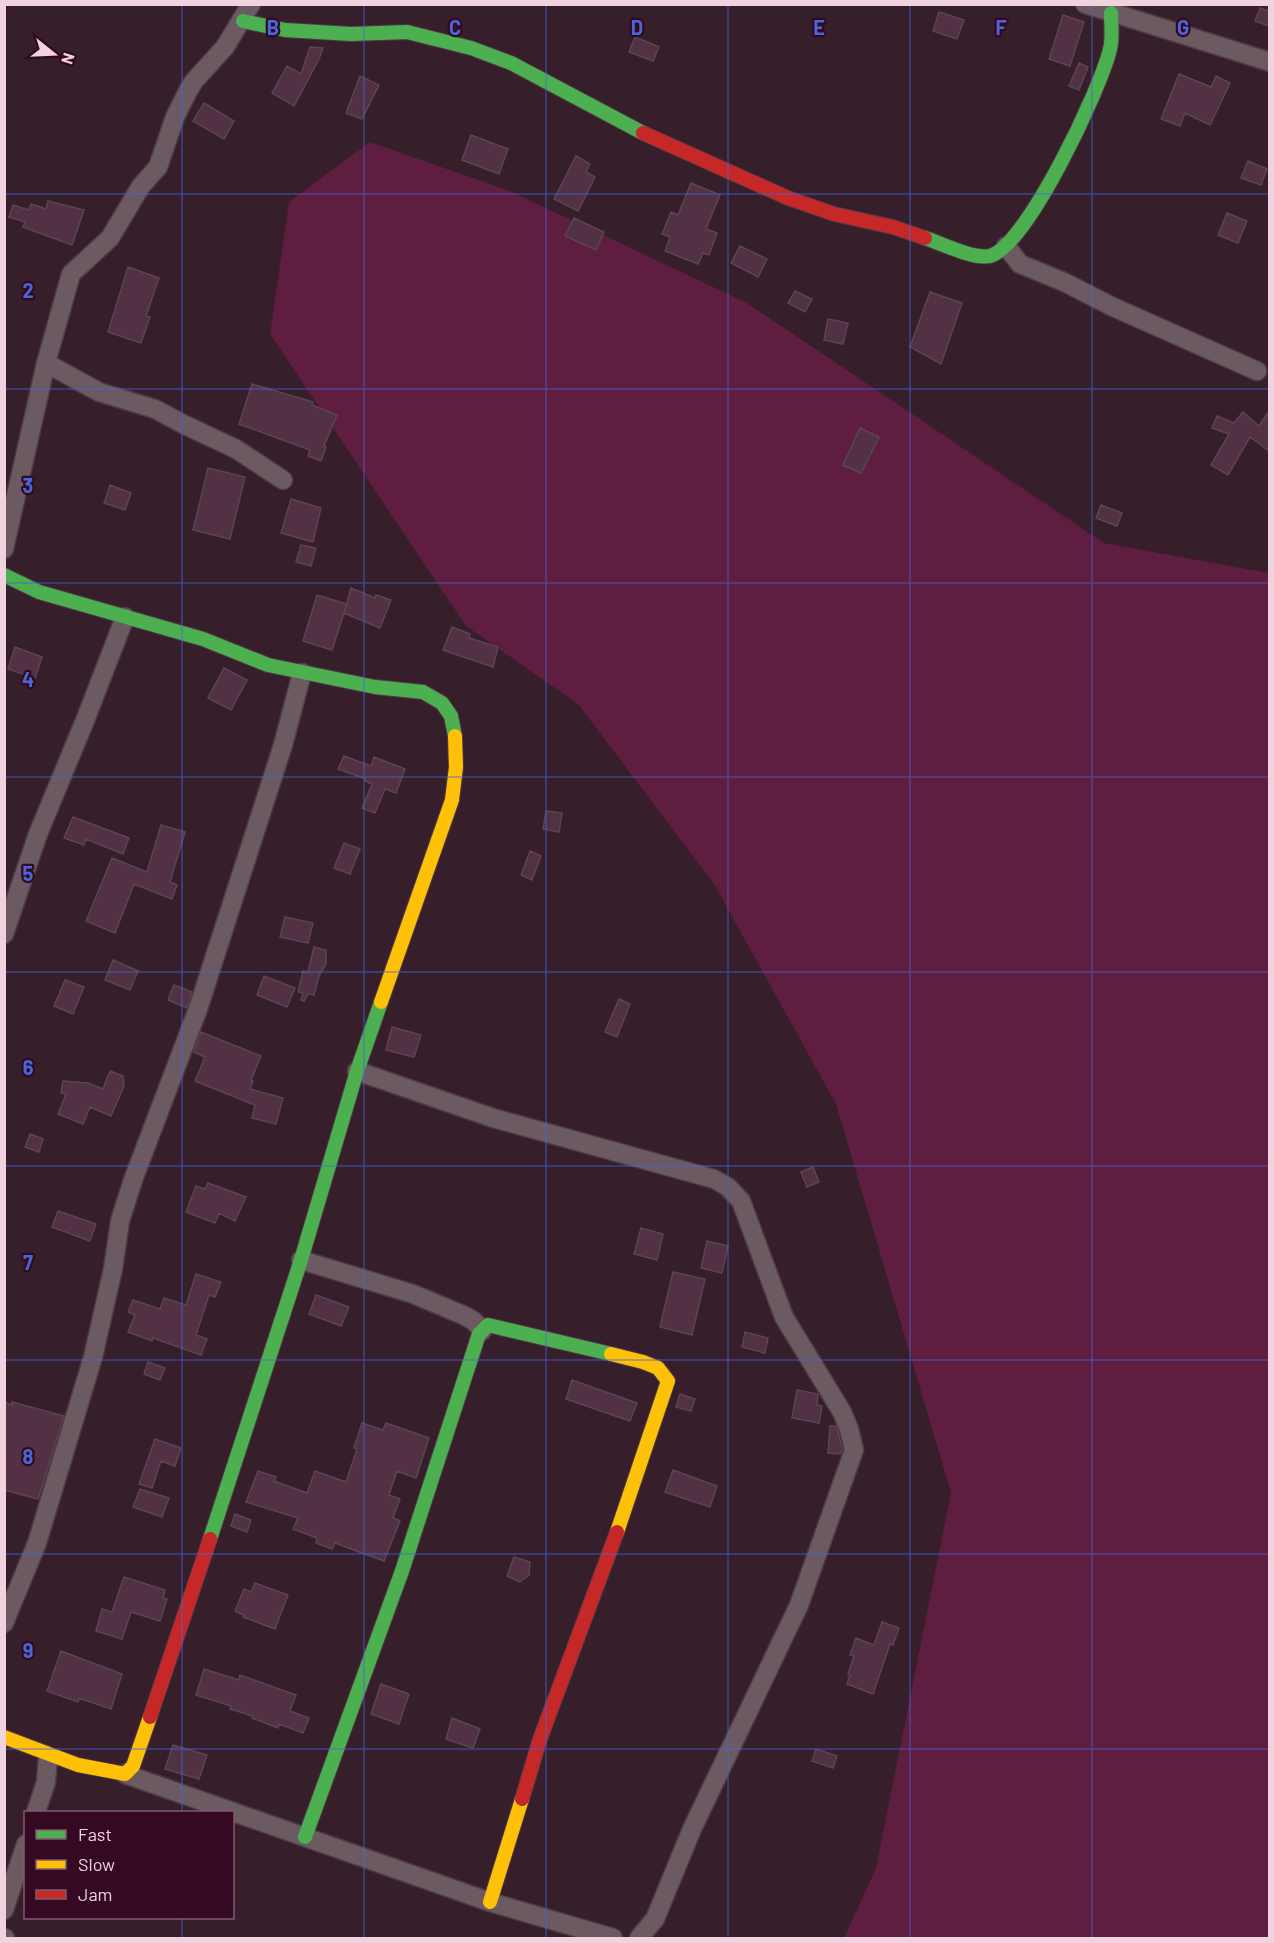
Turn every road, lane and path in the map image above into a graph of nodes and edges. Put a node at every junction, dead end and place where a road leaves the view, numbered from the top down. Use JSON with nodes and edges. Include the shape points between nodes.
{"nodes":[{"id":1,"x":1084,"y":4,"type":"edge"},
{"id":2,"x":247,"y":13,"type":"edge"},
{"id":3,"x":1111,"y":13,"type":"junction"},
{"id":4,"x":1269,"y":62,"type":"edge"},
{"id":5,"x":1006,"y":246,"type":"junction"},
{"id":6,"x":46,"y":363,"type":"junction"},
{"id":7,"x":1257,"y":371,"type":"dead end"},
{"id":8,"x":283,"y":480,"type":"dead end"},
{"id":9,"x":4,"y":549,"type":"edge"},
{"id":10,"x":4,"y":575,"type":"edge"},
{"id":11,"x":125,"y":617,"type":"junction"},
{"id":12,"x":302,"y":673,"type":"junction"},
{"id":13,"x":4,"y":934,"type":"edge"},
{"id":14,"x":357,"y":1071,"type":"junction"},
{"id":15,"x":302,"y":1260,"type":"junction"},
{"id":16,"x":482,"y":1330,"type":"junction"},
{"id":17,"x":4,"y":1623,"type":"edge"},
{"id":18,"x":4,"y":1737,"type":"edge"},
{"id":19,"x":48,"y":1756,"type":"junction"},
{"id":20,"x":125,"y":1774,"type":"junction"},
{"id":21,"x":36,"y":1811,"type":"edge"},
{"id":22,"x":231,"y":1811,"type":"edge"},
{"id":23,"x":234,"y":1812,"type":"edge"},
{"id":24,"x":305,"y":1837,"type":"junction"},
{"id":25,"x":24,"y":1850,"type":"edge"},
{"id":26,"x":490,"y":1902,"type":"junction"},
{"id":27,"x":4,"y":1910,"type":"edge"},
{"id":28,"x":613,"y":1938,"type":"edge"},
{"id":29,"x":639,"y":1938,"type":"edge"}],
"edges":[{"from":1,"to":3,"type":"street"},
{"from":2,"to":5,"type":"street","via":[[285,30],[407,32],[471,48],[511,63],[663,143],[788,198],[834,214],[893,227],[977,256],[989,257]]},
{"from":2,"to":6,"type":"street","via":[[188,91],[158,167],[136,194],[110,238],[71,274]]},
{"from":3,"to":4,"type":"street"},
{"from":3,"to":5,"type":"street","via":[[1110,51],[1093,97],[1045,193]]},
{"from":5,"to":7,"type":"street","via":[[1020,264]]},
{"from":6,"to":8,"type":"street","via":[[99,392],[155,409],[237,449]]},
{"from":6,"to":9,"type":"street"},
{"from":10,"to":11,"type":"street","via":[[39,592]]},
{"from":11,"to":12,"type":"street"},
{"from":11,"to":13,"type":"street","via":[[38,834]]},
{"from":12,"to":14,"type":"street","via":[[423,692],[442,703],[455,729],[452,800]]},
{"from":12,"to":17,"type":"street","via":[[283,745],[198,1009],[120,1221],[93,1357],[37,1543]]},
{"from":14,"to":15,"type":"street"},
{"from":14,"to":29,"type":"street","via":[[493,1118],[714,1179],[728,1187],[741,1200],[784,1317],[849,1429],[854,1450],[799,1605],[692,1829],[655,1919]]},
{"from":15,"to":16,"type":"street","via":[[413,1294],[463,1315]]},
{"from":15,"to":20,"type":"street","via":[[137,1756]]},
{"from":16,"to":24,"type":"street","via":[[402,1571]]},
{"from":16,"to":26,"type":"street","via":[[488,1325],[643,1362],[658,1368],[668,1381],[607,1563],[540,1739]]},
{"from":18,"to":19,"type":"street"},
{"from":19,"to":20,"type":"street"},
{"from":19,"to":21,"type":"street","via":[[48,1772]]},
{"from":20,"to":22,"type":"street"},
{"from":23,"to":24,"type":"street"},
{"from":24,"to":26,"type":"street"},
{"from":25,"to":27,"type":"street"},
{"from":26,"to":28,"type":"street"}]}
